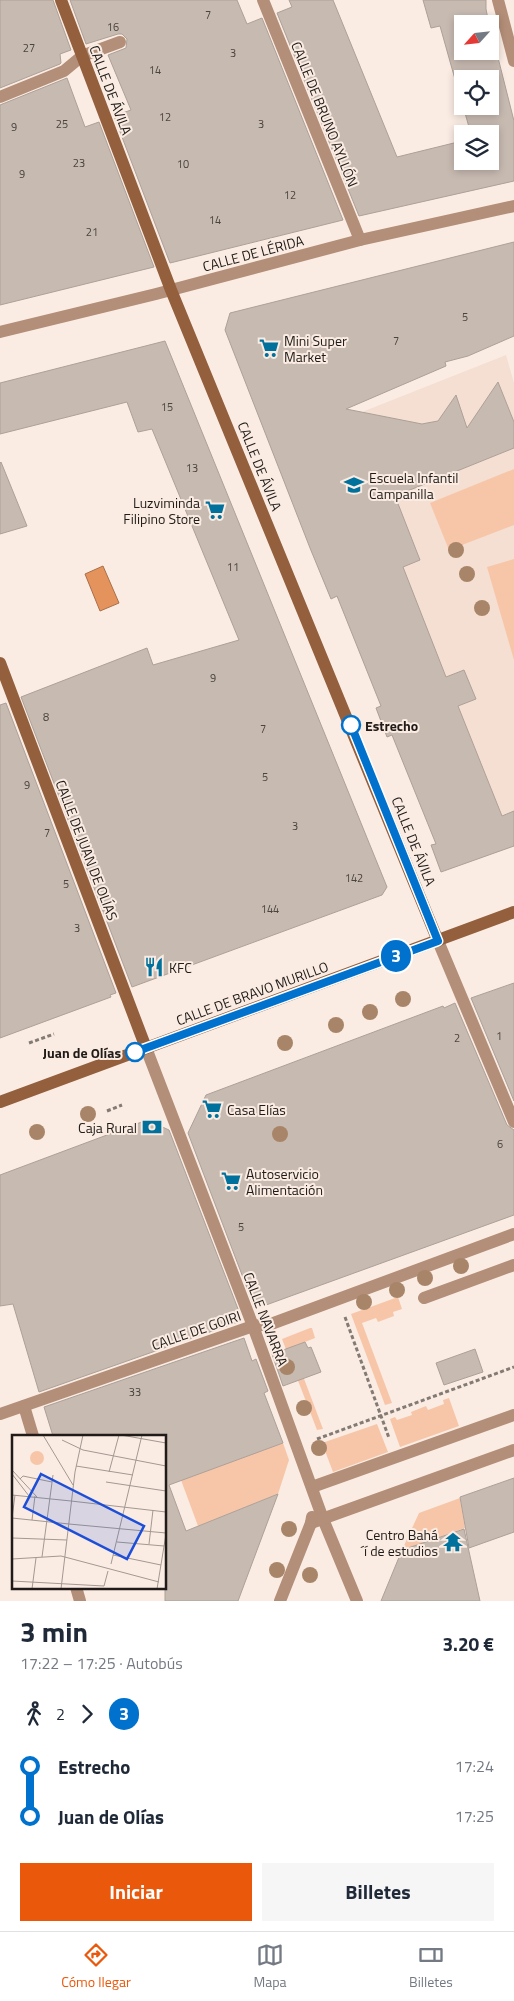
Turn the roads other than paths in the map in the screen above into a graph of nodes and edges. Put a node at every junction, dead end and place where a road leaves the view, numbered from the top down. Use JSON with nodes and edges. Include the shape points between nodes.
{"nodes":[{"id":1,"x":61,"y":0,"type":"edge"},
{"id":2,"x":263,"y":0,"type":"edge"},
{"id":3,"x":498,"y":0,"type":"edge"},
{"id":4,"x":120,"y":42,"type":"dead end"},
{"id":5,"x":82,"y":56,"type":"junction"},
{"id":6,"x":514,"y":61,"type":"edge"},
{"id":7,"x":0,"y":97,"type":"edge"},
{"id":8,"x":514,"y":206,"type":"edge"},
{"id":9,"x":360,"y":240,"type":"junction"},
{"id":10,"x":171,"y":290,"type":"junction"},
{"id":11,"x":0,"y":332,"type":"edge"},
{"id":12,"x":0,"y":663,"type":"edge"},
{"id":13,"x":514,"y":912,"type":"edge"},
{"id":14,"x":438,"y":941,"type":"junction"},
{"id":15,"x":146,"y":1048,"type":"junction"},
{"id":16,"x":0,"y":1102,"type":"edge"},
{"id":17,"x":514,"y":1122,"type":"edge"},
{"id":18,"x":514,"y":1234,"type":"edge"},
{"id":19,"x":514,"y":1265,"type":"edge"},
{"id":20,"x":424,"y":1298,"type":"dead end"},
{"id":21,"x":253,"y":1326,"type":"junction"},
{"id":22,"x":24,"y":1406,"type":"junction"},
{"id":23,"x":0,"y":1414,"type":"edge"},
{"id":24,"x":514,"y":1415,"type":"edge"},
{"id":25,"x":33,"y":1435,"type":"edge"},
{"id":26,"x":514,"y":1450,"type":"edge"},
{"id":27,"x":312,"y":1487,"type":"junction"},
{"id":28,"x":317,"y":1521,"type":"junction"},
{"id":29,"x":76,"y":1588,"type":"edge"},
{"id":30,"x":80,"y":1601,"type":"edge"},
{"id":31,"x":280,"y":1601,"type":"edge"},
{"id":32,"x":357,"y":1601,"type":"edge"}],
"edges":[{"from":1,"to":5,"type":"main road","name":"CALLE DE ÁVILA"},
{"from":2,"to":9,"type":"street","name":"CALLE DE BRUNO AYLLÓN"},
{"from":3,"to":6,"type":"street"},
{"from":4,"to":5,"type":"street"},
{"from":5,"to":7,"type":"street","via":[[64,71]]},
{"from":5,"to":10,"type":"main road","name":"CALLE DE ÁVILA"},
{"from":8,"to":9,"type":"street","name":"CALLE DE LÉRIDA"},
{"from":9,"to":10,"type":"street","name":"CALLE DE LÉRIDA"},
{"from":10,"to":11,"type":"street","name":"CALLE DE LÉRIDA"},
{"from":10,"to":14,"type":"main road","name":"CALLE DE ÁVILA"},
{"from":12,"to":15,"type":"main road","name":"CALLE DE JUAN DE OLÍAS"},
{"from":13,"to":14,"type":"main road","name":"CALLE DE BRAVO MURILLO"},
{"from":14,"to":15,"type":"main road","name":"CALLE DE BRAVO MURILLO"},
{"from":14,"to":17,"type":"street"},
{"from":15,"to":16,"type":"main road","name":"CALLE DE BRAVO MURILLO"},
{"from":15,"to":21,"type":"street","name":"CALLE NAVARRA"},
{"from":18,"to":21,"type":"street","name":"CALLE DE GOIRI","via":[[271,1324]]},
{"from":19,"to":20,"type":"street"},
{"from":21,"to":22,"type":"street","name":"CALLE DE GOIRI"},
{"from":21,"to":27,"type":"street","name":"CALLE NAVARRA"},
{"from":22,"to":23,"type":"street","name":"CALLE DE GOIRI"},
{"from":22,"to":25,"type":"street"},
{"from":24,"to":27,"type":"street"},
{"from":26,"to":28,"type":"street"},
{"from":27,"to":28,"type":"street"},
{"from":28,"to":31,"type":"street"},
{"from":28,"to":32,"type":"street"},
{"from":29,"to":30,"type":"street"}]}
